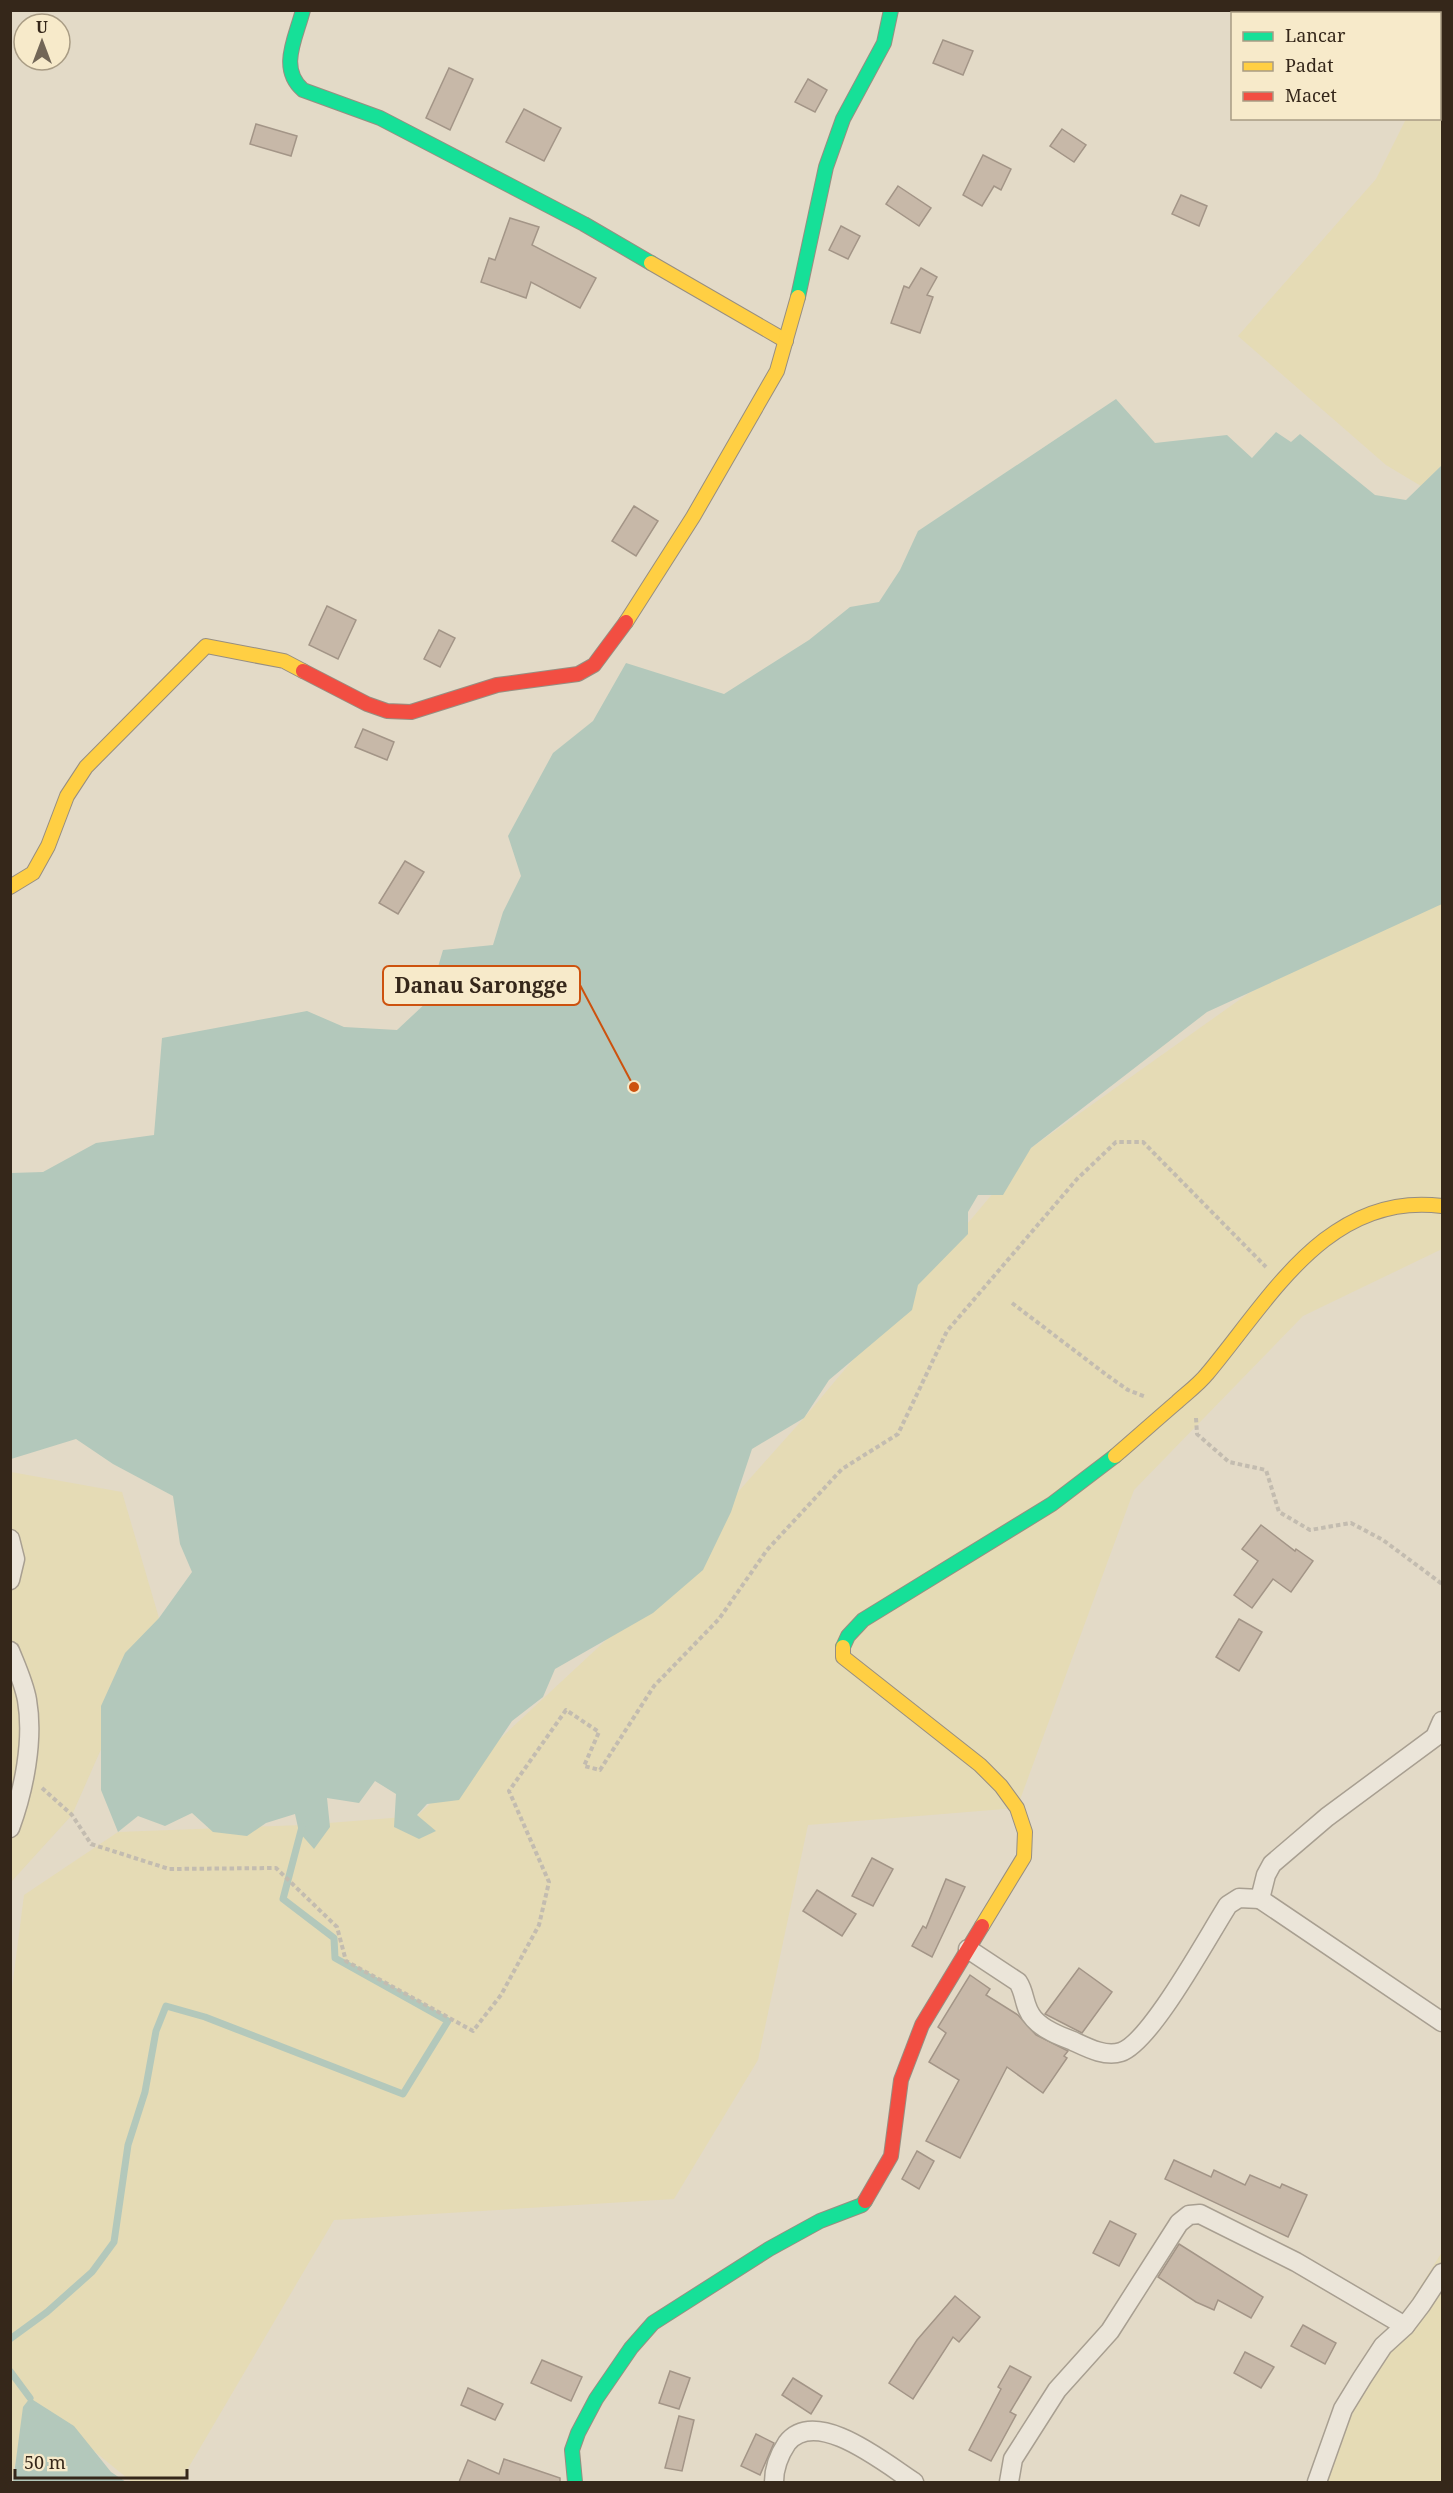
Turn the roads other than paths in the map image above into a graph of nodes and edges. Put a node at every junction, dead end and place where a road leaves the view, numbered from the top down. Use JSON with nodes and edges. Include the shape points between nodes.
{"nodes":[{"id":1,"x":303,"y":10,"type":"edge"},
{"id":2,"x":891,"y":10,"type":"edge"},
{"id":3,"x":786,"y":341,"type":"junction"},
{"id":4,"x":10,"y":887,"type":"edge"},
{"id":5,"x":1443,"y":1206,"type":"edge"},
{"id":6,"x":10,"y":1539,"type":"edge"},
{"id":7,"x":10,"y":1580,"type":"edge"},
{"id":8,"x":10,"y":1651,"type":"edge"},
{"id":9,"x":1443,"y":1721,"type":"edge"},
{"id":10,"x":10,"y":1828,"type":"edge"},
{"id":11,"x":1260,"y":1899,"type":"junction"},
{"id":12,"x":968,"y":1949,"type":"junction"},
{"id":13,"x":1443,"y":2022,"type":"edge"},
{"id":14,"x":1443,"y":2273,"type":"edge"},
{"id":15,"x":1405,"y":2326,"type":"junction"},
{"id":16,"x":575,"y":2482,"type":"edge"},
{"id":17,"x":774,"y":2482,"type":"edge"},
{"id":18,"x":914,"y":2482,"type":"edge"},
{"id":19,"x":1009,"y":2482,"type":"edge"},
{"id":20,"x":1317,"y":2482,"type":"edge"}],
"edges":[{"from":1,"to":3,"type":"street","via":[[288,68],[293,81],[303,90],[388,122],[584,224]]},
{"from":2,"to":3,"type":"street","via":[[884,43],[843,119],[826,167]]},
{"from":3,"to":4,"type":"street","via":[[777,371],[693,517],[594,665],[578,674],[497,684],[411,711],[387,711],[284,661],[206,646],[86,767],[67,796],[33,873]]},
{"from":5,"to":12,"type":"street","via":[[1392,1206],[1365,1214],[1326,1238],[1246,1322],[1206,1376],[1116,1455],[1052,1504],[863,1620],[848,1636],[842,1648],[843,1657],[893,1692],[985,1770],[1017,1808],[1025,1833],[1023,1857]]},
{"from":6,"to":7,"type":"street","via":[[15,1559]]},
{"from":8,"to":10,"type":"street","via":[[27,1699],[29,1728],[21,1801]]},
{"from":9,"to":11,"type":"street","via":[[1435,1737],[1327,1816],[1272,1864]]},
{"from":11,"to":12,"type":"street","via":[[1239,1898],[1228,1905],[1162,2010],[1133,2047],[1118,2053],[1097,2052],[1043,2026],[1025,2008],[1018,1982]]},
{"from":11,"to":13,"type":"street"},
{"from":12,"to":16,"type":"street","via":[[922,2025],[901,2080],[891,2156],[862,2205],[820,2221],[769,2249],[653,2323],[608,2382],[578,2433],[572,2450]]},
{"from":14,"to":15,"type":"street"},
{"from":15,"to":19,"type":"street","via":[[1296,2262],[1200,2214],[1189,2215],[1179,2223],[1110,2331],[1057,2390],[1013,2459]]},
{"from":15,"to":20,"type":"street","via":[[1383,2346],[1343,2409]]},
{"from":17,"to":18,"type":"street","via":[[778,2458],[791,2438],[817,2430],[862,2448]]}]}
